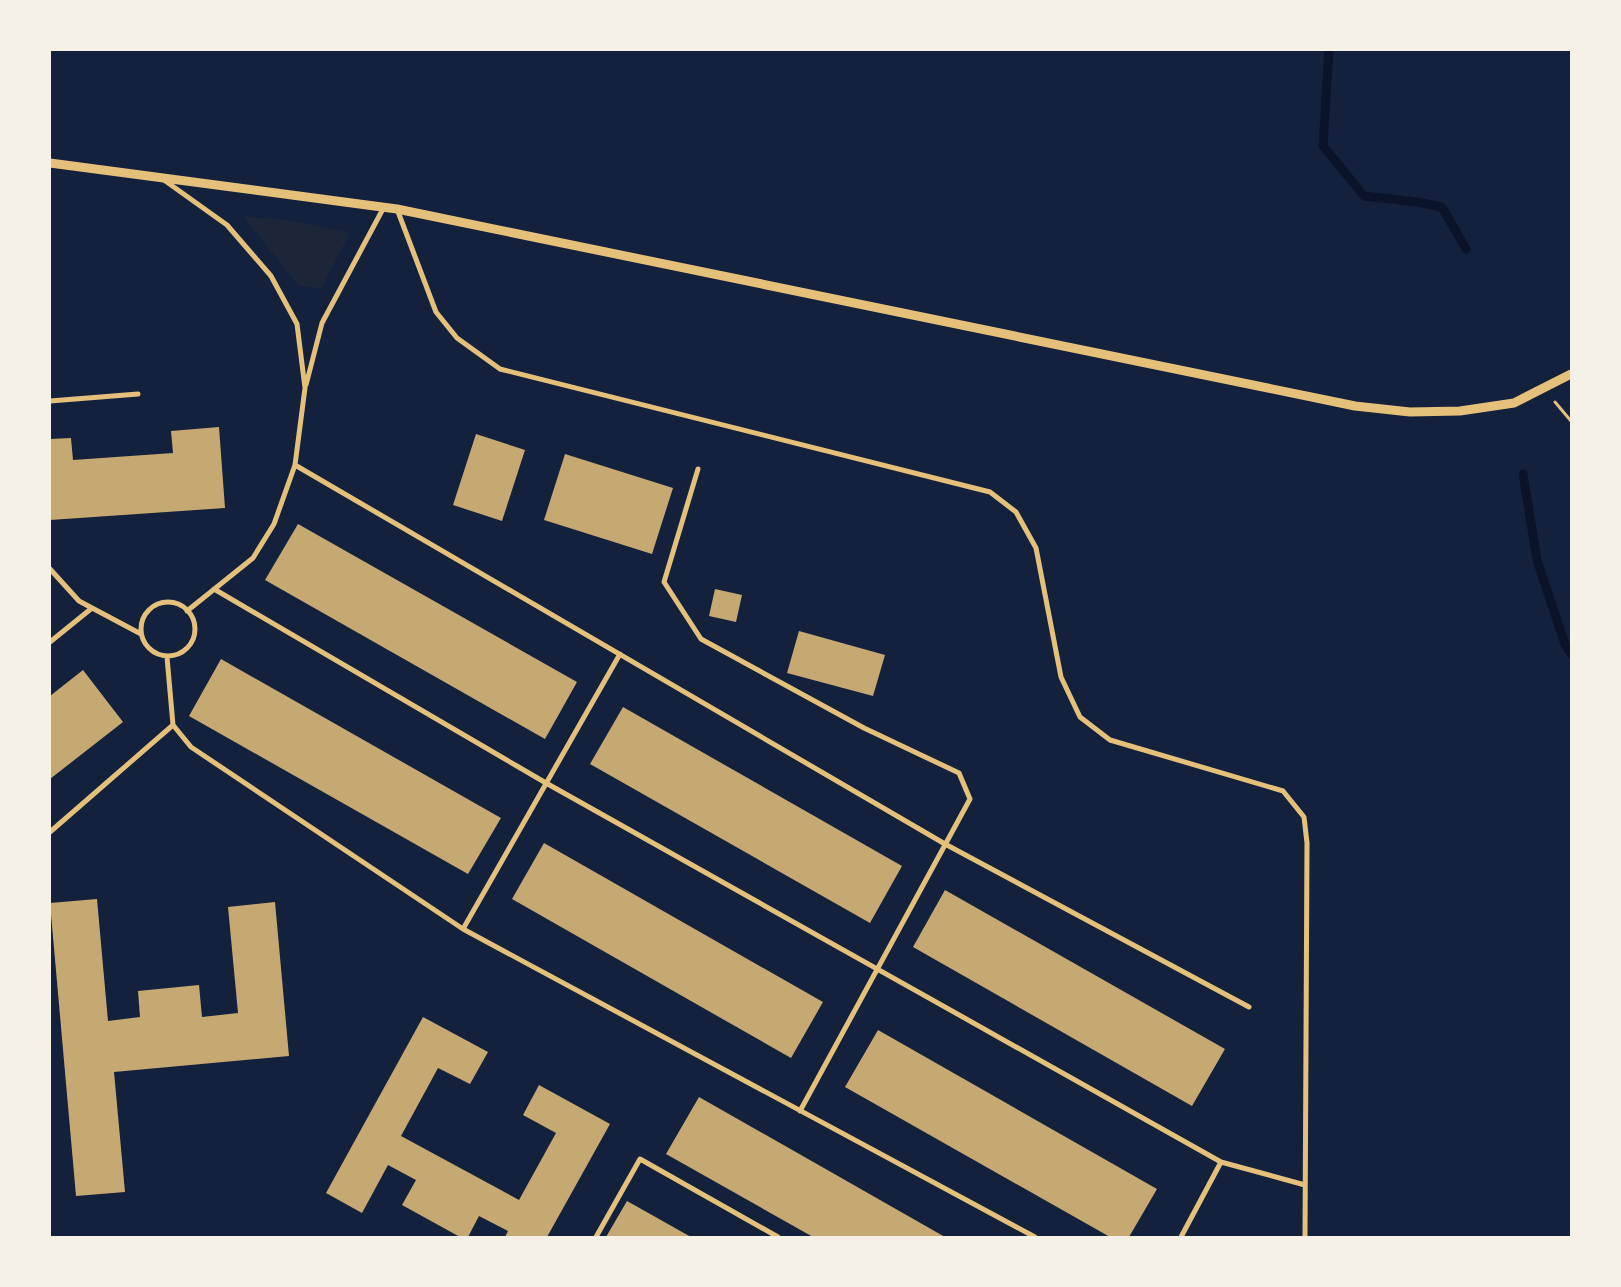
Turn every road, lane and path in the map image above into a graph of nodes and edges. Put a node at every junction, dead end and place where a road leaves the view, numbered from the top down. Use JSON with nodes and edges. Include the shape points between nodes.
{"nodes":[{"id":1,"x":50,"y":163,"type":"edge"},
{"id":2,"x":161,"y":178,"type":"junction"},
{"id":3,"x":384,"y":207,"type":"junction"},
{"id":4,"x":397,"y":209,"type":"junction"},
{"id":5,"x":1571,"y":374,"type":"edge"},
{"id":6,"x":305,"y":388,"type":"junction"},
{"id":7,"x":138,"y":394,"type":"dead end"},
{"id":8,"x":50,"y":401,"type":"edge"},
{"id":9,"x":295,"y":465,"type":"junction"},
{"id":10,"x":698,"y":469,"type":"dead end"},
{"id":11,"x":50,"y":569,"type":"edge"},
{"id":12,"x":214,"y":589,"type":"junction"},
{"id":13,"x":92,"y":608,"type":"junction"},
{"id":14,"x":187,"y":611,"type":"junction"},
{"id":15,"x":140,"y":634,"type":"junction"},
{"id":16,"x":50,"y":642,"type":"edge"},
{"id":17,"x":620,"y":654,"type":"junction"},
{"id":18,"x":167,"y":657,"type":"junction"},
{"id":19,"x":173,"y":725,"type":"junction"},
{"id":20,"x":546,"y":783,"type":"junction"},
{"id":21,"x":50,"y":832,"type":"edge"},
{"id":22,"x":945,"y":844,"type":"junction"},
{"id":23,"x":463,"y":929,"type":"junction"},
{"id":24,"x":877,"y":969,"type":"junction"},
{"id":25,"x":1249,"y":1007,"type":"dead end"},
{"id":26,"x":800,"y":1111,"type":"junction"},
{"id":27,"x":1221,"y":1162,"type":"junction"},
{"id":28,"x":1305,"y":1185,"type":"junction"},
{"id":29,"x":596,"y":1237,"type":"edge"},
{"id":30,"x":778,"y":1237,"type":"edge"},
{"id":31,"x":1035,"y":1237,"type":"edge"},
{"id":32,"x":1181,"y":1237,"type":"edge"},
{"id":33,"x":1305,"y":1237,"type":"edge"}],
"edges":[{"from":1,"to":2,"type":"street"},
{"from":2,"to":3,"type":"street"},
{"from":2,"to":6,"type":"street","via":[[227,225],[272,276],[297,324]]},
{"from":3,"to":4,"type":"street"},
{"from":3,"to":6,"type":"street","via":[[322,323]]},
{"from":4,"to":5,"type":"street","via":[[1355,406],[1410,412],[1460,411],[1514,403]]},
{"from":4,"to":28,"type":"street","via":[[436,312],[457,338],[500,369],[990,492],[1016,512],[1036,548],[1061,677],[1080,717],[1110,740],[1282,791],[1304,817],[1307,843]]},
{"from":6,"to":9,"type":"street"},
{"from":7,"to":8,"type":"street"},
{"from":9,"to":12,"type":"street","via":[[274,524],[253,558]]},
{"from":9,"to":17,"type":"street"},
{"from":10,"to":22,"type":"street","via":[[664,582],[690,622],[701,638],[864,728],[959,773],[970,799]]},
{"from":11,"to":13,"type":"street","via":[[80,602]]},
{"from":12,"to":14,"type":"street"},
{"from":12,"to":20,"type":"street"},
{"from":13,"to":15,"type":"street"},
{"from":13,"to":16,"type":"street"},
{"from":14,"to":15,"type":"street","via":[[172,603],[156,605],[143,617]]},
{"from":14,"to":18,"type":"street","via":[[195,626],[191,644],[184,651]]},
{"from":15,"to":18,"type":"street","via":[[150,650]]},
{"from":17,"to":20,"type":"street"},
{"from":17,"to":22,"type":"street"},
{"from":18,"to":19,"type":"street"},
{"from":19,"to":21,"type":"street"},
{"from":19,"to":23,"type":"street","via":[[191,747]]},
{"from":20,"to":23,"type":"street"},
{"from":20,"to":24,"type":"street"},
{"from":22,"to":24,"type":"street"},
{"from":22,"to":25,"type":"street"},
{"from":23,"to":26,"type":"street"},
{"from":24,"to":26,"type":"street"},
{"from":24,"to":27,"type":"street"},
{"from":26,"to":31,"type":"street"},
{"from":27,"to":28,"type":"street"},
{"from":27,"to":32,"type":"street"},
{"from":28,"to":33,"type":"street"},
{"from":29,"to":30,"type":"street","via":[[640,1159]]}]}
